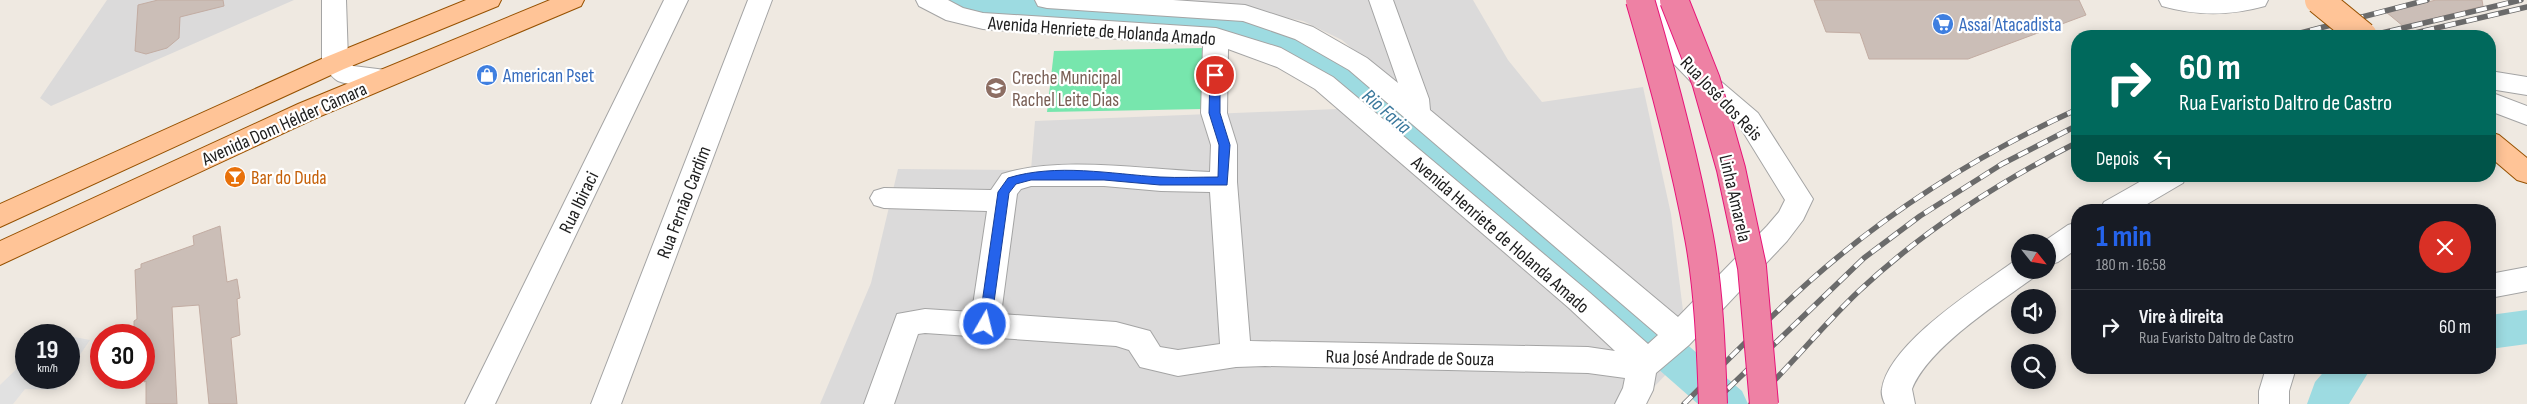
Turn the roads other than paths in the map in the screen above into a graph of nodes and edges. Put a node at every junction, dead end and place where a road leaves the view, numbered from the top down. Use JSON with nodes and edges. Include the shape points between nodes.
{"nodes":[{"id":1,"x":334,"y":0,"type":"edge"},
{"id":2,"x":489,"y":0,"type":"edge"},
{"id":3,"x":572,"y":0,"type":"edge"},
{"id":4,"x":676,"y":0,"type":"edge"},
{"id":5,"x":760,"y":0,"type":"edge"},
{"id":6,"x":928,"y":0,"type":"edge"},
{"id":7,"x":1047,"y":0,"type":"edge"},
{"id":8,"x":1381,"y":0,"type":"edge"},
{"id":9,"x":1640,"y":0,"type":"edge"},
{"id":10,"x":1658,"y":0,"type":"edge"},
{"id":11,"x":1674,"y":0,"type":"edge"},
{"id":12,"x":2256,"y":0,"type":"edge"},
{"id":13,"x":2319,"y":0,"type":"edge"},
{"id":14,"x":2174,"y":1,"type":"edge"},
{"id":15,"x":2356,"y":30,"type":"edge"},
{"id":16,"x":1216,"y":37,"type":"junction"},
{"id":17,"x":335,"y":63,"type":"junction"},
{"id":18,"x":386,"y":77,"type":"junction"},
{"id":19,"x":2496,"y":81,"type":"edge"},
{"id":20,"x":2527,"y":86,"type":"edge"},
{"id":21,"x":2496,"y":103,"type":"edge"},
{"id":22,"x":1418,"y":115,"type":"junction"},
{"id":23,"x":2527,"y":116,"type":"edge"},
{"id":24,"x":2496,"y":147,"type":"edge"},
{"id":25,"x":2527,"y":173,"type":"edge"},
{"id":26,"x":1223,"y":182,"type":"junction"},
{"id":27,"x":2163,"y":182,"type":"edge"},
{"id":28,"x":884,"y":198,"type":"dead end"},
{"id":29,"x":1003,"y":202,"type":"junction"},
{"id":30,"x":2125,"y":204,"type":"edge"},
{"id":31,"x":0,"y":216,"type":"edge"},
{"id":32,"x":2071,"y":239,"type":"edge"},
{"id":33,"x":2056,"y":249,"type":"edge"},
{"id":34,"x":0,"y":254,"type":"edge"},
{"id":35,"x":2011,"y":279,"type":"edge"},
{"id":36,"x":2527,"y":279,"type":"edge"},
{"id":37,"x":2496,"y":285,"type":"edge"},
{"id":38,"x":985,"y":324,"type":"junction"},
{"id":39,"x":1659,"y":353,"type":"junction"},
{"id":40,"x":1236,"y":354,"type":"junction"},
{"id":41,"x":2279,"y":374,"type":"edge"},
{"id":42,"x":1899,"y":397,"type":"edge"},
{"id":43,"x":480,"y":404,"type":"edge"},
{"id":44,"x":606,"y":404,"type":"edge"},
{"id":45,"x":879,"y":404,"type":"edge"},
{"id":46,"x":1630,"y":404,"type":"edge"},
{"id":47,"x":1713,"y":404,"type":"edge"},
{"id":48,"x":1764,"y":404,"type":"edge"},
{"id":49,"x":2274,"y":404,"type":"edge"}],
"edges":[{"from":1,"to":17,"type":"street"},
{"from":2,"to":17,"type":"main road","name":"Avenida Dom Hélder Câmara"},
{"from":3,"to":18,"type":"main road","name":"Avenida Dom Hélder Câmara"},
{"from":4,"to":43,"type":"street","name":"Rua Ibiraci"},
{"from":5,"to":44,"type":"street","name":"Rua Fernão Cardim"},
{"from":6,"to":16,"type":"street","name":"Avenida Henriete de Holanda Amado","via":[[955,14],[983,22]]},
{"from":7,"to":22,"type":"street","name":"Avenida Henriete de Holanda Amado","via":[[1226,10],[1276,22],[1304,33],[1352,60]]},
{"from":8,"to":22,"type":"street","via":[[1416,99]]},
{"from":9,"to":47,"type":"highway","bridge":true,"via":[[1664,81],[1699,238]]},
{"from":10,"to":39,"type":"street","name":"Rua José dos Reis","via":[[1681,56],[1749,120],[1799,199],[1780,229]]},
{"from":11,"to":48,"type":"highway","name":"Linha Amarela","bridge":true,"via":[[1706,81],[1731,169],[1752,266]]},
{"from":12,"to":14,"type":"street","via":[[2213,7]]},
{"from":13,"to":15,"type":"main road","bridge":true},
{"from":16,"to":26,"type":"street","via":[[1214,113],[1224,145]]},
{"from":16,"to":39,"type":"street","name":"Avenida Henriete de Holanda Amado","via":[[1248,44],[1301,66],[1579,300]]},
{"from":17,"to":18,"type":"street","via":[[346,74]]},
{"from":17,"to":31,"type":"main road","name":"Avenida Dom Hélder Câmara"},
{"from":18,"to":34,"type":"main road","name":"Avenida Dom Hélder Câmara"},
{"from":19,"to":20,"type":"street"},
{"from":20,"to":23,"type":"street","via":[[2520,99]]},
{"from":21,"to":23,"type":"street"},
{"from":22,"to":39,"type":"street","name":"Avenida Henriete de Holanda Amado"},
{"from":24,"to":25,"type":"main road"},
{"from":26,"to":29,"type":"street","via":[[1031,176],[1018,178],[1006,186]]},
{"from":26,"to":40,"type":"street"},
{"from":27,"to":30,"type":"street"},
{"from":28,"to":29,"type":"street"},
{"from":29,"to":38,"type":"street"},
{"from":32,"to":33,"type":"street"},
{"from":35,"to":42,"type":"street","via":[[1914,357],[1904,372]]},
{"from":36,"to":37,"type":"street"},
{"from":38,"to":40,"type":"street","name":"Rua José Andrade de Souza","via":[[1091,332],[1139,340],[1151,358],[1178,363]]},
{"from":38,"to":45,"type":"street","via":[[907,323]]},
{"from":39,"to":40,"type":"street","name":"Rua José Andrade de Souza","via":[[1588,360]]},
{"from":39,"to":46,"type":"street"},
{"from":41,"to":49,"type":"street"}]}
